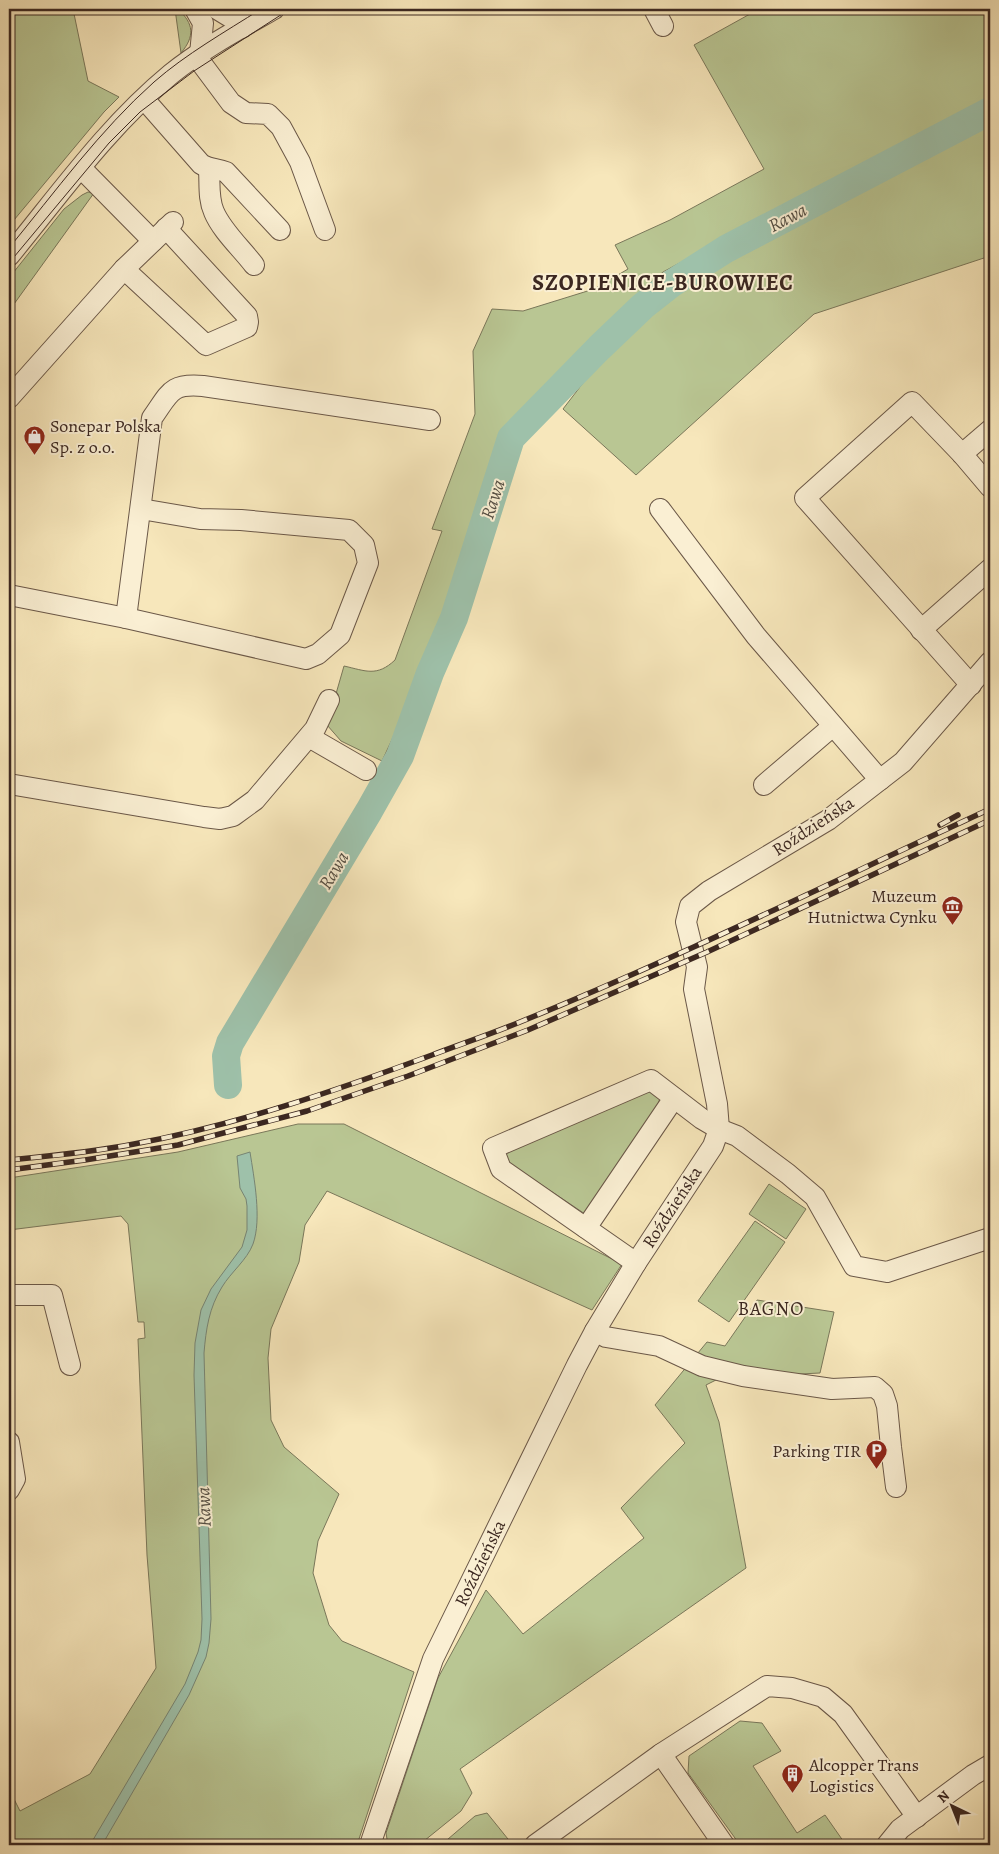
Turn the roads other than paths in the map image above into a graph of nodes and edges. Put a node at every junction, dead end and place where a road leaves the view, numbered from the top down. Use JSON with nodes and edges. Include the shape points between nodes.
{"nodes":[{"id":1,"x":195,"y":9,"type":"edge"},
{"id":2,"x":217,"y":9,"type":"edge"},
{"id":3,"x":274,"y":9,"type":"edge"},
{"id":4,"x":242,"y":28,"type":"junction"},
{"id":5,"x":198,"y":55,"type":"junction"},
{"id":6,"x":144,"y":99,"type":"junction"},
{"id":7,"x":81,"y":168,"type":"junction"},
{"id":8,"x":209,"y":170,"type":"junction"},
{"id":9,"x":164,"y":230,"type":"junction"},
{"id":10,"x":280,"y":230,"type":"dead end"},
{"id":11,"x":325,"y":230,"type":"dead end"},
{"id":12,"x":9,"y":256,"type":"edge"},
{"id":13,"x":254,"y":265,"type":"dead end"},
{"id":14,"x":124,"y":269,"type":"junction"},
{"id":15,"x":9,"y":398,"type":"edge"},
{"id":16,"x":430,"y":420,"type":"dead end"},
{"id":17,"x":990,"y":430,"type":"edge"},
{"id":18,"x":962,"y":454,"type":"junction"},
{"id":19,"x":990,"y":487,"type":"edge"},
{"id":20,"x":140,"y":509,"type":"junction"},
{"id":21,"x":660,"y":509,"type":"dead end"},
{"id":22,"x":990,"y":569,"type":"edge"},
{"id":23,"x":9,"y":595,"type":"edge"},
{"id":24,"x":126,"y":618,"type":"junction"},
{"id":25,"x":921,"y":630,"type":"junction"},
{"id":26,"x":990,"y":662,"type":"edge"},
{"id":27,"x":971,"y":685,"type":"junction"},
{"id":28,"x":329,"y":700,"type":"dead end"},
{"id":29,"x":833,"y":726,"type":"junction"},
{"id":30,"x":309,"y":737,"type":"junction"},
{"id":31,"x":366,"y":770,"type":"dead end"},
{"id":32,"x":880,"y":780,"type":"junction"},
{"id":33,"x":9,"y":784,"type":"edge"},
{"id":34,"x":764,"y":785,"type":"dead end"},
{"id":35,"x":674,"y":1098,"type":"junction"},
{"id":36,"x":719,"y":1129,"type":"junction"},
{"id":37,"x":586,"y":1228,"type":"junction"},
{"id":38,"x":990,"y":1238,"type":"edge"},
{"id":39,"x":636,"y":1262,"type":"junction"},
{"id":40,"x":9,"y":1295,"type":"edge"},
{"id":41,"x":596,"y":1331,"type":"junction"},
{"id":42,"x":70,"y":1365,"type":"dead end"},
{"id":43,"x":9,"y":1442,"type":"edge"},
{"id":44,"x":896,"y":1486,"type":"dead end"},
{"id":45,"x":9,"y":1490,"type":"edge"},
{"id":46,"x":661,"y":1754,"type":"junction"},
{"id":47,"x":990,"y":1765,"type":"edge"},
{"id":48,"x":917,"y":1817,"type":"junction"},
{"id":49,"x":370,"y":1845,"type":"edge"},
{"id":50,"x":535,"y":1845,"type":"edge"},
{"id":51,"x":724,"y":1845,"type":"edge"},
{"id":52,"x":887,"y":1845,"type":"edge"}],
"edges":[{"from":1,"to":5,"type":"street","via":[[203,23]]},
{"from":2,"to":4,"type":"street"},
{"from":3,"to":4,"type":"street"},
{"from":4,"to":5,"type":"street"},
{"from":5,"to":6,"type":"street"},
{"from":5,"to":11,"type":"street","via":[[231,103],[246,113],[268,114],[281,127],[300,162]]},
{"from":6,"to":7,"type":"street"},
{"from":6,"to":8,"type":"street"},
{"from":7,"to":9,"type":"street"},
{"from":7,"to":12,"type":"street"},
{"from":8,"to":10,"type":"street","via":[[226,172]]},
{"from":8,"to":13,"type":"street","via":[[213,211]]},
{"from":9,"to":14,"type":"street"},
{"from":9,"to":14,"type":"street","via":[[247,316],[247,327],[206,346]]},
{"from":14,"to":15,"type":"street"},
{"from":16,"to":20,"type":"street","via":[[203,386],[176,388],[152,418]]},
{"from":17,"to":18,"type":"street"},
{"from":18,"to":19,"type":"street"},
{"from":18,"to":25,"type":"street","via":[[912,402],[805,498]]},
{"from":20,"to":24,"type":"street"},
{"from":20,"to":24,"type":"street","via":[[200,519],[349,530],[364,545],[368,563],[340,635],[318,654],[306,659]]},
{"from":21,"to":29,"type":"street","via":[[756,636]]},
{"from":22,"to":25,"type":"street"},
{"from":23,"to":24,"type":"street"},
{"from":25,"to":27,"type":"street"},
{"from":26,"to":27,"type":"street","name":"Roździeńska"},
{"from":27,"to":32,"type":"street","name":"Roździeńska","via":[[903,762]]},
{"from":28,"to":30,"type":"street"},
{"from":29,"to":32,"type":"street"},
{"from":29,"to":34,"type":"street"},
{"from":30,"to":31,"type":"street"},
{"from":30,"to":33,"type":"street","via":[[255,800],[233,816],[220,819]]},
{"from":32,"to":36,"type":"street","name":"Roździeńska","via":[[828,820],[709,891],[690,906],[686,922],[696,967],[694,989]]},
{"from":35,"to":36,"type":"street"},
{"from":35,"to":37,"type":"street"},
{"from":35,"to":37,"type":"street","via":[[651,1080],[493,1148],[501,1169]]},
{"from":36,"to":38,"type":"street","via":[[737,1136],[815,1197],[854,1266],[887,1272]]},
{"from":36,"to":39,"type":"street","name":"Roździeńska","via":[[713,1146]]},
{"from":37,"to":39,"type":"street"},
{"from":39,"to":41,"type":"street","name":"Roździeńska"},
{"from":40,"to":42,"type":"street","via":[[52,1295]]},
{"from":41,"to":44,"type":"street","via":[[606,1337],[659,1346],[702,1366],[743,1376],[832,1389],[875,1387],[883,1394],[887,1406]]},
{"from":41,"to":49,"type":"street","name":"Roździeńska","via":[[432,1659]]},
{"from":43,"to":45,"type":"street","via":[[15,1479]]},
{"from":46,"to":48,"type":"street","via":[[767,1686],[792,1688],[823,1696],[843,1714]]},
{"from":46,"to":50,"type":"street"},
{"from":46,"to":51,"type":"street"},
{"from":47,"to":48,"type":"street"},
{"from":48,"to":52,"type":"street"}]}
